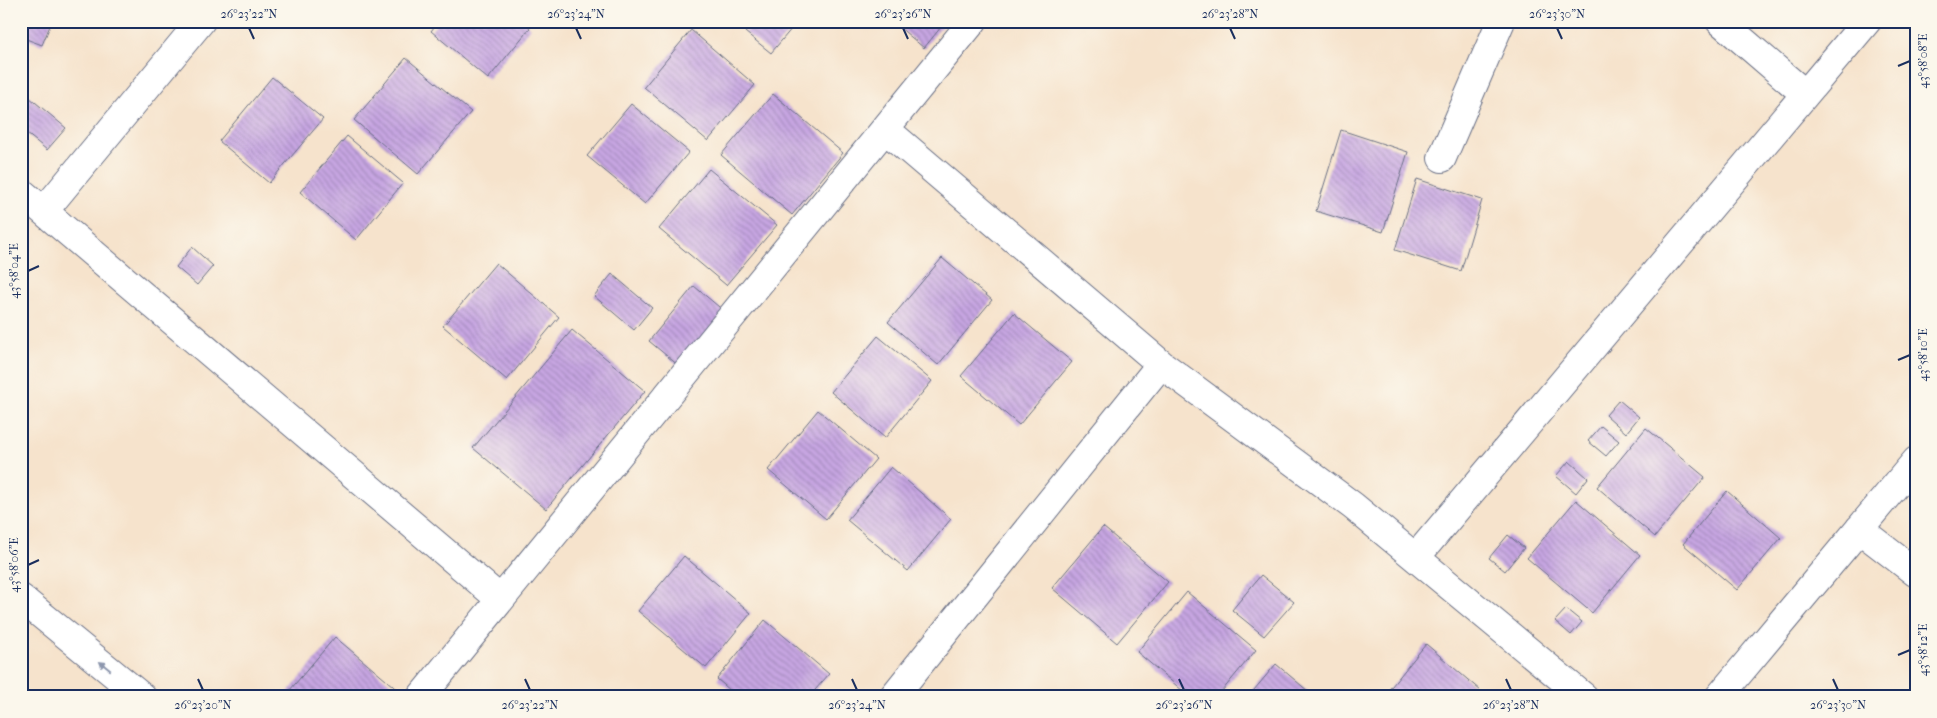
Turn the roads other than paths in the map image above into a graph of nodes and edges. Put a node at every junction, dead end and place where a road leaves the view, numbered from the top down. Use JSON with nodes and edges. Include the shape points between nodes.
{"nodes":[{"id":1,"x":201,"y":21,"type":"edge"},
{"id":2,"x":973,"y":21,"type":"edge"},
{"id":3,"x":1501,"y":21,"type":"edge"},
{"id":4,"x":1720,"y":21,"type":"edge"},
{"id":5,"x":1867,"y":21,"type":"edge"},
{"id":6,"x":1806,"y":94,"type":"junction"},
{"id":7,"x":885,"y":129,"type":"junction"},
{"id":8,"x":1442,"y":158,"type":"dead end"},
{"id":9,"x":21,"y":192,"type":"edge"},
{"id":10,"x":44,"y":211,"type":"junction"},
{"id":11,"x":1161,"y":364,"type":"junction"},
{"id":12,"x":1916,"y":460,"type":"edge"},
{"id":13,"x":1859,"y":529,"type":"junction"},
{"id":14,"x":1416,"y":557,"type":"junction"},
{"id":15,"x":1916,"y":573,"type":"edge"},
{"id":16,"x":21,"y":598,"type":"edge"},
{"id":17,"x":500,"y":599,"type":"junction"},
{"id":18,"x":142,"y":697,"type":"edge"},
{"id":19,"x":421,"y":697,"type":"edge"},
{"id":20,"x":893,"y":697,"type":"edge"},
{"id":21,"x":1584,"y":697,"type":"edge"},
{"id":22,"x":1719,"y":697,"type":"edge"}],
"edges":[{"from":1,"to":10,"type":"street"},
{"from":2,"to":7,"type":"street"},
{"from":3,"to":8,"type":"street"},
{"from":4,"to":6,"type":"street"},
{"from":5,"to":6,"type":"street"},
{"from":6,"to":14,"type":"street"},
{"from":7,"to":11,"type":"street"},
{"from":7,"to":17,"type":"street"},
{"from":9,"to":10,"type":"street"},
{"from":10,"to":17,"type":"street"},
{"from":11,"to":14,"type":"street","via":[[1353,506]]},
{"from":11,"to":20,"type":"street"},
{"from":12,"to":13,"type":"street"},
{"from":13,"to":15,"type":"street"},
{"from":13,"to":22,"type":"street"},
{"from":14,"to":21,"type":"street"},
{"from":18,"to":16,"type":"street","one_way":true},
{"from":17,"to":19,"type":"street"}]}
